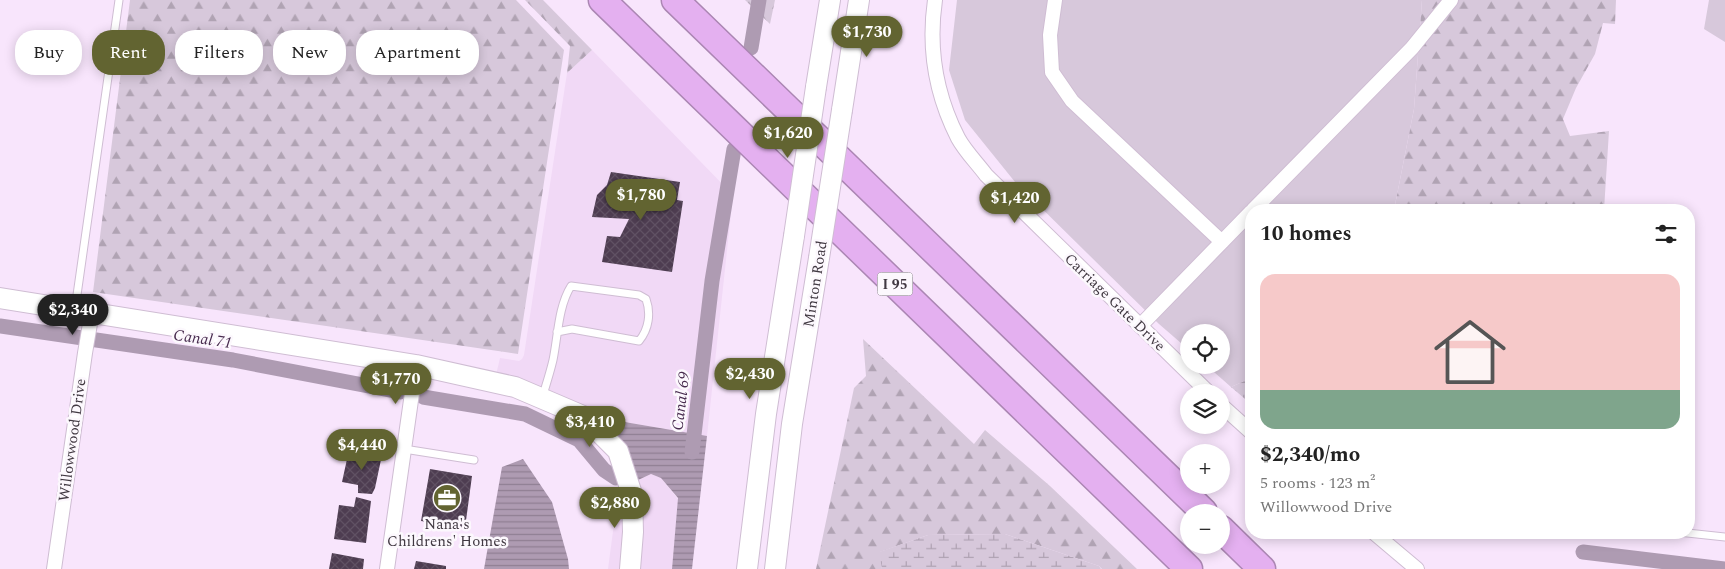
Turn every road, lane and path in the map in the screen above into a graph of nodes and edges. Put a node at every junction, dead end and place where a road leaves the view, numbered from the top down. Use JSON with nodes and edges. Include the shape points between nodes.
{"nodes":[{"id":1,"x":119,"y":0,"type":"edge"},
{"id":2,"x":602,"y":0,"type":"edge"},
{"id":3,"x":675,"y":0,"type":"edge"},
{"id":4,"x":830,"y":0,"type":"edge"},
{"id":5,"x":859,"y":0,"type":"edge"},
{"id":6,"x":935,"y":0,"type":"edge"},
{"id":7,"x":1055,"y":0,"type":"edge"},
{"id":8,"x":1451,"y":0,"type":"edge"},
{"id":9,"x":1259,"y":204,"type":"edge"},
{"id":10,"x":1245,"y":218,"type":"edge"},
{"id":11,"x":1222,"y":242,"type":"junction"},
{"id":12,"x":0,"y":298,"type":"edge"},
{"id":13,"x":86,"y":315,"type":"junction"},
{"id":14,"x":1140,"y":326,"type":"junction"},
{"id":15,"x":557,"y":332,"type":"junction"},
{"id":16,"x":416,"y":365,"type":"junction"},
{"id":17,"x":1200,"y":384,"type":"edge"},
{"id":18,"x":542,"y":398,"type":"junction"},
{"id":19,"x":1230,"y":413,"type":"edge"},
{"id":20,"x":1245,"y":427,"type":"edge"},
{"id":21,"x":404,"y":449,"type":"junction"},
{"id":22,"x":474,"y":460,"type":"dead end"},
{"id":23,"x":1196,"y":504,"type":"edge"},
{"id":24,"x":1695,"y":534,"type":"edge"},
{"id":25,"x":1725,"y":537,"type":"edge"},
{"id":26,"x":1230,"y":538,"type":"edge"},
{"id":27,"x":1381,"y":539,"type":"edge"},
{"id":28,"x":54,"y":569,"type":"edge"},
{"id":29,"x":387,"y":569,"type":"edge"},
{"id":30,"x":630,"y":569,"type":"edge"},
{"id":31,"x":748,"y":569,"type":"edge"},
{"id":32,"x":775,"y":569,"type":"edge"},
{"id":33,"x":1189,"y":569,"type":"edge"},
{"id":34,"x":1262,"y":569,"type":"edge"},
{"id":35,"x":1417,"y":569,"type":"edge"}],
"edges":[{"from":1,"to":13,"type":"lane"},
{"from":2,"to":33,"type":"highway","number":"I 95"},
{"from":3,"to":23,"type":"highway"},
{"from":4,"to":31,"type":"main road","name":"Minton Road","bridge":true,"via":[[766,414]]},
{"from":5,"to":32,"type":"main road","name":"Minton Road","bridge":true,"via":[[792,424]]},
{"from":6,"to":14,"type":"street","name":"Carriage Gate Drive","via":[[933,54],[941,97],[959,140],[986,175]]},
{"from":7,"to":11,"type":"street","via":[[1050,35],[1052,72],[1072,101]]},
{"from":8,"to":9,"type":"street","via":[[1412,48]]},
{"from":10,"to":11,"type":"street"},
{"from":11,"to":14,"type":"street"},
{"from":12,"to":13,"type":"main road"},
{"from":13,"to":16,"type":"main road"},
{"from":13,"to":28,"type":"street","name":"Willowwood Drive","via":[[85,353]]},
{"from":14,"to":17,"type":"street","name":"Carriage Gate Drive"},
{"from":15,"to":15,"type":"lane","via":[[572,328],[639,341],[648,325],[649,308],[646,299],[639,294],[571,286]]},
{"from":15,"to":18,"type":"lane"},
{"from":16,"to":18,"type":"main road","via":[[515,387]]},
{"from":16,"to":21,"type":"street"},
{"from":18,"to":30,"type":"main road","via":[[583,416],[618,451],[632,494]]},
{"from":19,"to":20,"type":"street"},
{"from":21,"to":22,"type":"lane"},
{"from":21,"to":29,"type":"street"},
{"from":24,"to":25,"type":"lane"},
{"from":26,"to":34,"type":"highway"},
{"from":27,"to":35,"type":"street"}]}
